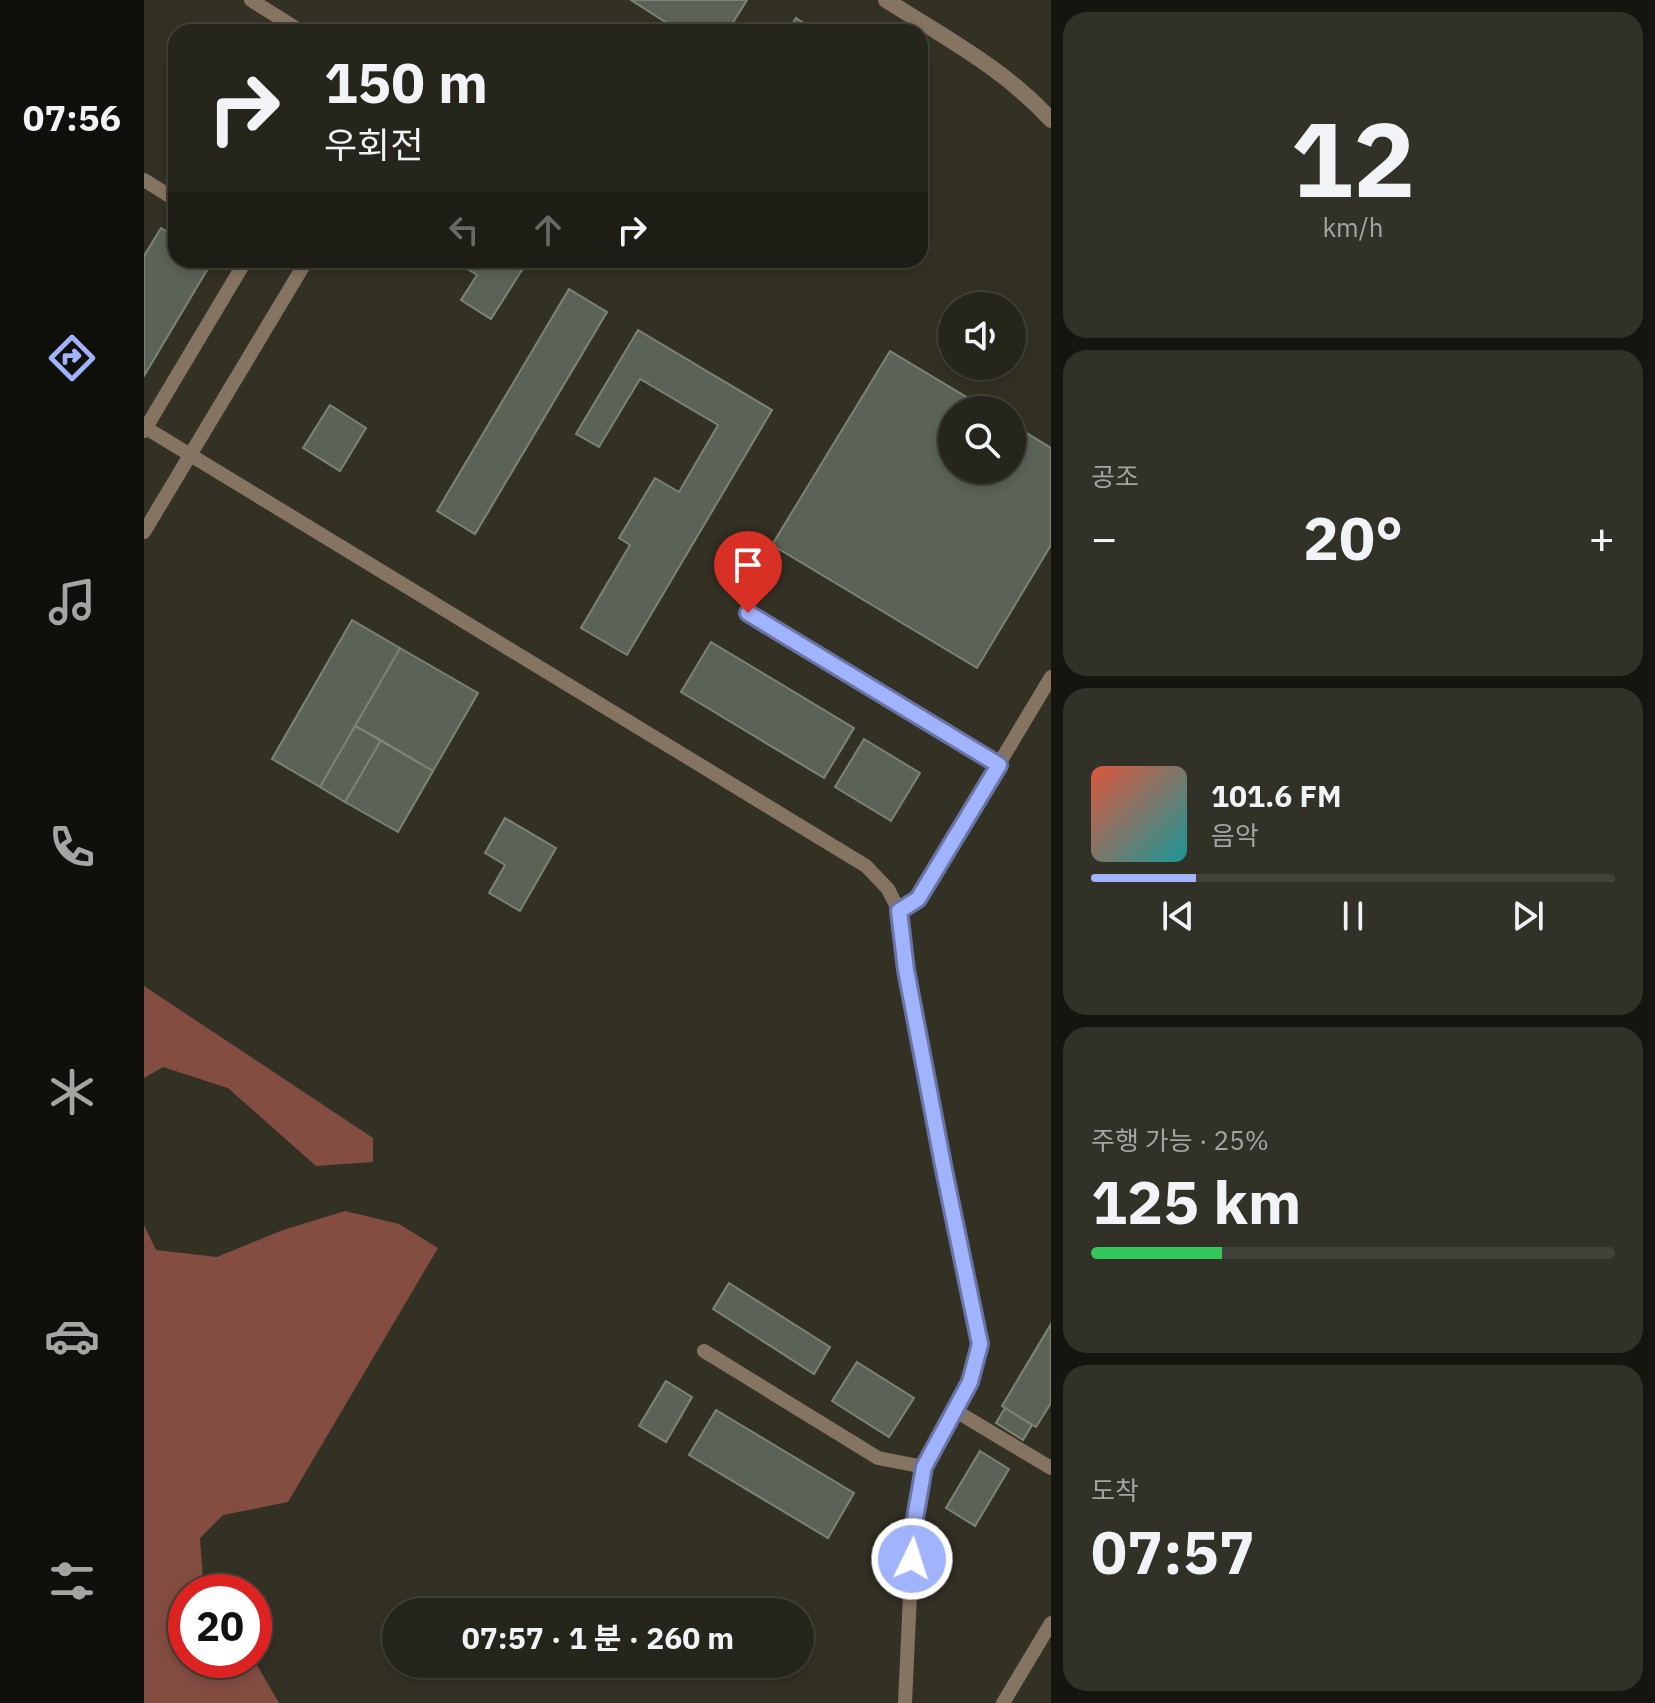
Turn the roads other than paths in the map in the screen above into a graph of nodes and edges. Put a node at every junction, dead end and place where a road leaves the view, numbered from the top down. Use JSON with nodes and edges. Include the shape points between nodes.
{"nodes":[{"id":1,"x":251,"y":0,"type":"edge"},
{"id":2,"x":886,"y":0,"type":"edge"},
{"id":3,"x":289,"y":24,"type":"edge"},
{"id":4,"x":924,"y":24,"type":"edge"},
{"id":5,"x":928,"y":27,"type":"edge"},
{"id":6,"x":1051,"y":120,"type":"edge"},
{"id":7,"x":144,"y":180,"type":"edge"},
{"id":8,"x":168,"y":195,"type":"edge"},
{"id":9,"x":241,"y":268,"type":"edge"},
{"id":10,"x":302,"y":268,"type":"edge"},
{"id":11,"x":145,"y":429,"type":"edge"},
{"id":12,"x":191,"y":454,"type":"junction"},
{"id":13,"x":144,"y":532,"type":"edge"},
{"id":14,"x":748,"y":613,"type":"dead end"},
{"id":15,"x":1051,"y":677,"type":"edge"},
{"id":16,"x":999,"y":765,"type":"junction"},
{"id":17,"x":899,"y":911,"type":"junction"},
{"id":18,"x":704,"y":1351,"type":"dead end"},
{"id":19,"x":954,"y":1410,"type":"junction"},
{"id":20,"x":1049,"y":1462,"type":"edge"},
{"id":21,"x":924,"y":1467,"type":"junction"},
{"id":22,"x":1051,"y":1623,"type":"edge"},
{"id":23,"x":905,"y":1703,"type":"edge"},
{"id":24,"x":1003,"y":1703,"type":"edge"}],
"edges":[{"from":1,"to":3,"type":"lane"},
{"from":2,"to":4,"type":"street"},
{"from":5,"to":6,"type":"street","via":[[1003,74]]},
{"from":7,"to":8,"type":"lane"},
{"from":9,"to":11,"type":"lane"},
{"from":10,"to":12,"type":"lane"},
{"from":11,"to":12,"type":"lane"},
{"from":12,"to":13,"type":"lane"},
{"from":12,"to":17,"type":"lane","via":[[866,866],[888,889]]},
{"from":14,"to":16,"type":"lane"},
{"from":15,"to":16,"type":"lane"},
{"from":16,"to":17,"type":"lane","via":[[918,899]]},
{"from":17,"to":19,"type":"lane","via":[[980,1344],[970,1382]]},
{"from":18,"to":21,"type":"lane","via":[[878,1458]]},
{"from":19,"to":20,"type":"lane"},
{"from":19,"to":21,"type":"lane"},
{"from":21,"to":23,"type":"lane","via":[[913,1530]]},
{"from":22,"to":24,"type":"lane"}]}
